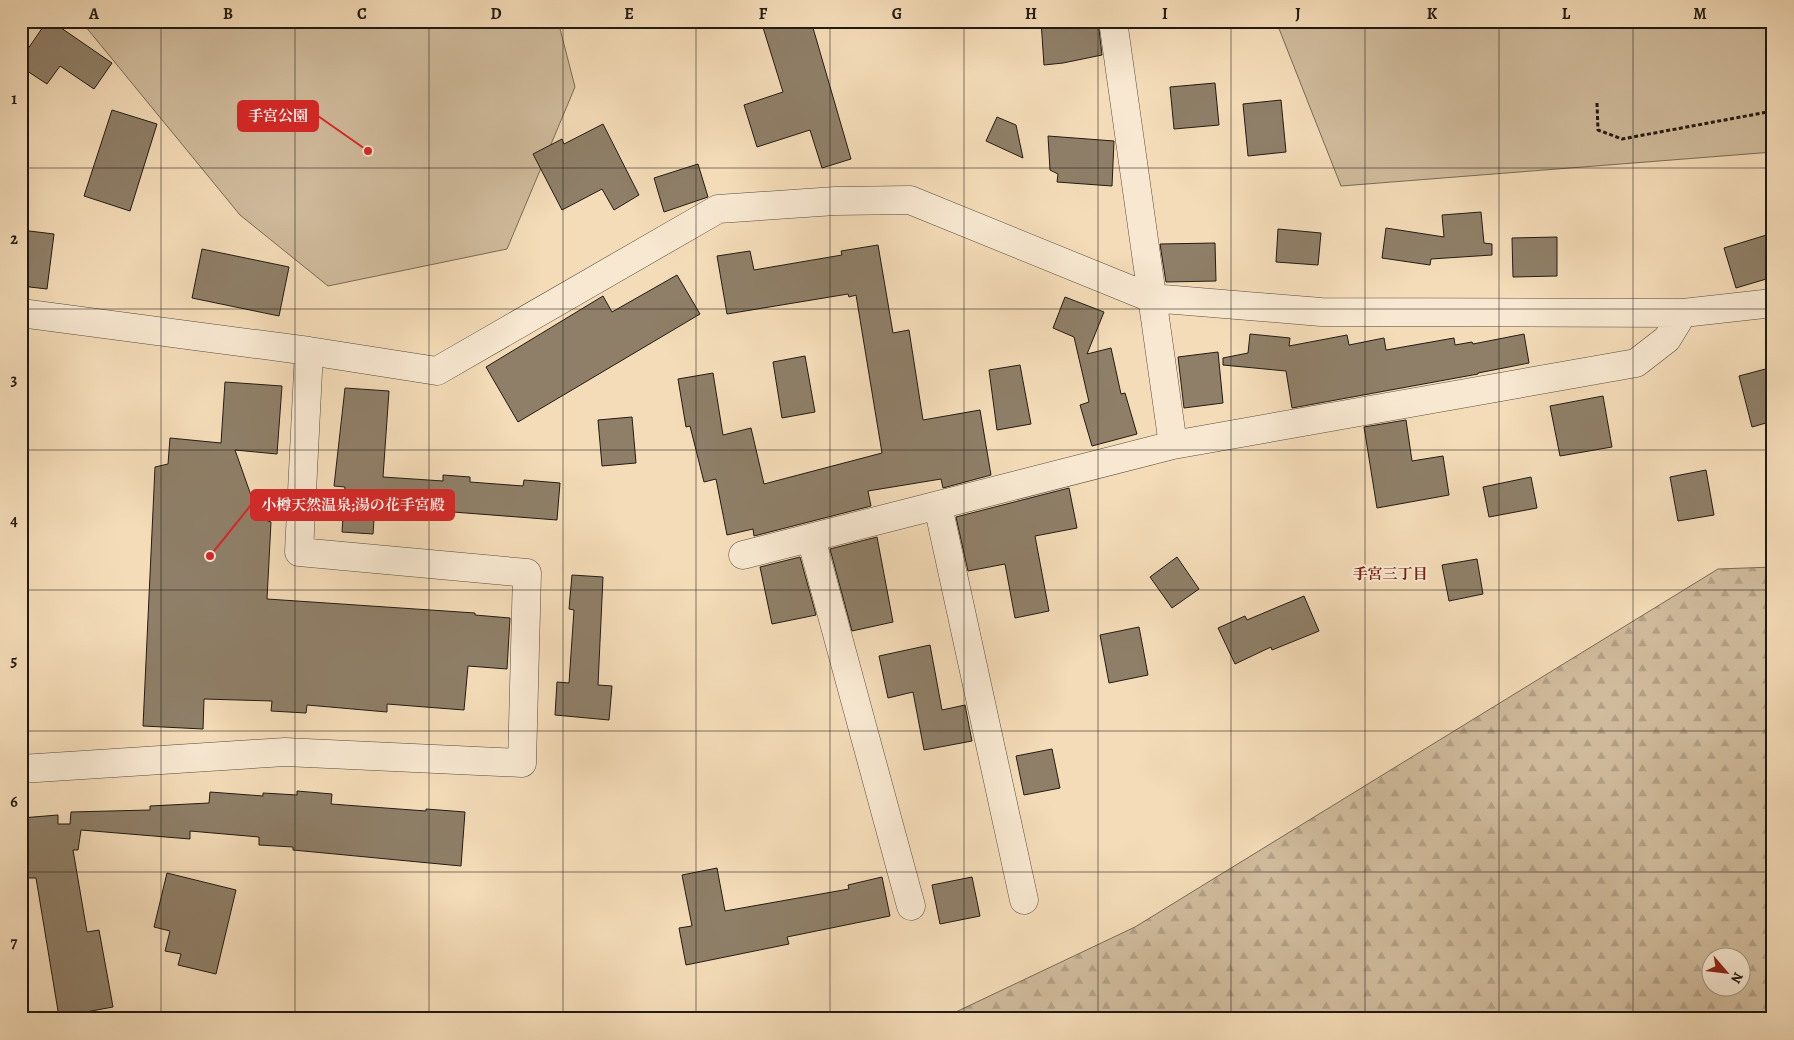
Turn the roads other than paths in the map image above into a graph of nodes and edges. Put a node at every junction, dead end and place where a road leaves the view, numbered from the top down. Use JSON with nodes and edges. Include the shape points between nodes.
{"nodes":[{"id":1,"x":1113,"y":21,"type":"edge"},
{"id":2,"x":1151,"y":298,"type":"junction"},
{"id":3,"x":1773,"y":303,"type":"edge"},
{"id":4,"x":21,"y":313,"type":"edge"},
{"id":5,"x":1683,"y":313,"type":"junction"},
{"id":6,"x":309,"y":351,"type":"junction"},
{"id":7,"x":1173,"y":445,"type":"junction"},
{"id":8,"x":938,"y":506,"type":"junction"},
{"id":9,"x":811,"y":538,"type":"junction"},
{"id":10,"x":743,"y":555,"type":"dead end"},
{"id":11,"x":21,"y":769,"type":"edge"},
{"id":12,"x":1024,"y":900,"type":"dead end"},
{"id":13,"x":911,"y":906,"type":"dead end"}],
"edges":[{"from":1,"to":2,"type":"street"},
{"from":2,"to":5,"type":"street","via":[[1321,312]]},
{"from":2,"to":6,"type":"street","via":[[910,200],[835,201],[718,209],[437,371]]},
{"from":2,"to":7,"type":"street"},
{"from":3,"to":5,"type":"street"},
{"from":4,"to":6,"type":"street"},
{"from":5,"to":7,"type":"street","via":[[1667,340],[1636,364]]},
{"from":6,"to":11,"type":"street","via":[[299,552],[527,573],[522,763],[285,752]]},
{"from":7,"to":8,"type":"street"},
{"from":8,"to":9,"type":"street"},
{"from":8,"to":12,"type":"street"},
{"from":9,"to":10,"type":"street"},
{"from":9,"to":13,"type":"street"}]}
